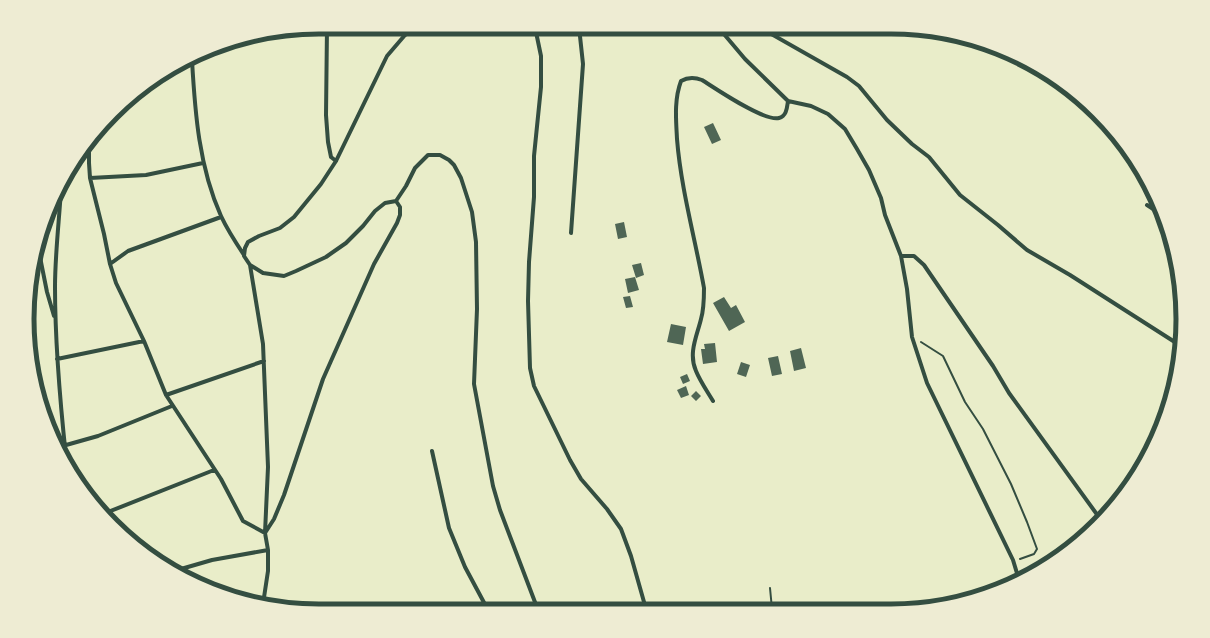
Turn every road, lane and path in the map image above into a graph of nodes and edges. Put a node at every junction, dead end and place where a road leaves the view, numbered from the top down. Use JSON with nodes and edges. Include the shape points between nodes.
{"nodes":[{"id":1,"x":327,"y":34,"type":"edge"},
{"id":2,"x":406,"y":34,"type":"edge"},
{"id":3,"x":536,"y":34,"type":"edge"},
{"id":4,"x":580,"y":34,"type":"edge"},
{"id":5,"x":724,"y":34,"type":"edge"},
{"id":6,"x":770,"y":34,"type":"edge"},
{"id":7,"x":192,"y":63,"type":"edge"},
{"id":8,"x":788,"y":100,"type":"junction"},
{"id":9,"x":89,"y":151,"type":"edge"},
{"id":10,"x":336,"y":161,"type":"junction"},
{"id":11,"x":204,"y":163,"type":"junction"},
{"id":12,"x":90,"y":178,"type":"junction"},
{"id":13,"x":60,"y":200,"type":"edge"},
{"id":14,"x":396,"y":201,"type":"junction"},
{"id":15,"x":1147,"y":205,"type":"dead end"},
{"id":16,"x":1154,"y":209,"type":"edge"},
{"id":17,"x":222,"y":217,"type":"junction"},
{"id":18,"x":571,"y":233,"type":"dead end"},
{"id":19,"x":244,"y":256,"type":"junction"},
{"id":20,"x":902,"y":256,"type":"junction"},
{"id":21,"x":40,"y":258,"type":"edge"},
{"id":22,"x":110,"y":264,"type":"junction"},
{"id":23,"x":250,"y":265,"type":"junction"},
{"id":24,"x":56,"y":322,"type":"junction"},
{"id":25,"x":912,"y":337,"type":"junction"},
{"id":26,"x":144,"y":341,"type":"junction"},
{"id":27,"x":1175,"y":342,"type":"edge"},
{"id":28,"x":57,"y":359,"type":"junction"},
{"id":29,"x":264,"y":361,"type":"junction"},
{"id":30,"x":166,"y":395,"type":"junction"},
{"id":31,"x":713,"y":401,"type":"dead end"},
{"id":32,"x":172,"y":406,"type":"junction"},
{"id":33,"x":65,"y":446,"type":"junction"},
{"id":34,"x":65,"y":449,"type":"edge"},
{"id":35,"x":432,"y":451,"type":"dead end"},
{"id":36,"x":214,"y":470,"type":"junction"},
{"id":37,"x":109,"y":512,"type":"edge"},
{"id":38,"x":1098,"y":516,"type":"edge"},
{"id":39,"x":265,"y":533,"type":"junction"},
{"id":40,"x":268,"y":550,"type":"junction"},
{"id":41,"x":1013,"y":560,"type":"junction"},
{"id":42,"x":181,"y":569,"type":"edge"},
{"id":43,"x":1017,"y":575,"type":"edge"},
{"id":44,"x":770,"y":588,"type":"dead end"},
{"id":45,"x":264,"y":599,"type":"edge"},
{"id":46,"x":485,"y":604,"type":"edge"},
{"id":47,"x":536,"y":604,"type":"edge"},
{"id":48,"x":645,"y":604,"type":"edge"},
{"id":49,"x":772,"y":604,"type":"edge"}],
"edges":[{"from":1,"to":10,"type":"street","via":[[326,115],[328,142],[332,157]]},
{"from":2,"to":10,"type":"street","via":[[387,56]]},
{"from":3,"to":48,"type":"street","via":[[541,56],[541,87],[534,156],[529,262],[530,368],[534,386],[581,480],[621,529]]},
{"from":4,"to":18,"type":"street","via":[[583,64]]},
{"from":5,"to":8,"type":"street","via":[[744,59]]},
{"from":6,"to":27,"type":"street","via":[[847,76],[860,86],[887,120],[929,157],[960,195],[1027,250]]},
{"from":7,"to":11,"type":"street"},
{"from":8,"to":20,"type":"street","via":[[828,114],[845,129],[869,170]]},
{"from":8,"to":31,"type":"street","via":[[784,115],[772,118],[743,106],[694,77],[681,81],[678,88],[675,113],[681,173],[704,288],[693,358],[695,370]]},
{"from":9,"to":12,"type":"street"},
{"from":10,"to":19,"type":"street","via":[[294,217],[280,228],[248,242],[244,248]]},
{"from":11,"to":12,"type":"street","via":[[146,175]]},
{"from":11,"to":17,"type":"street"},
{"from":12,"to":22,"type":"street"},
{"from":13,"to":24,"type":"street","via":[[55,287]]},
{"from":14,"to":23,"type":"street","via":[[385,203],[375,211],[346,243],[326,257],[296,271],[284,276],[263,273]]},
{"from":14,"to":39,"type":"street","via":[[400,207],[397,223],[374,264],[323,379],[284,495]]},
{"from":14,"to":47,"type":"street","via":[[415,168],[428,155],[440,155],[449,160],[461,178],[472,212],[476,242],[474,384],[493,486]]},
{"from":15,"to":16,"type":"street"},
{"from":17,"to":19,"type":"street"},
{"from":17,"to":22,"type":"street","via":[[128,251]]},
{"from":19,"to":23,"type":"street"},
{"from":20,"to":25,"type":"street"},
{"from":20,"to":38,"type":"street","via":[[914,256],[924,265],[993,366],[1009,394]]},
{"from":21,"to":24,"type":"street"},
{"from":22,"to":26,"type":"street","via":[[116,283]]},
{"from":23,"to":29,"type":"street"},
{"from":24,"to":28,"type":"street"},
{"from":25,"to":41,"type":"street","via":[[927,383]]},
{"from":25,"to":41,"type":"path","via":[[944,356],[965,402],[983,429],[1012,484],[1037,549],[1034,554]]},
{"from":26,"to":28,"type":"street"},
{"from":26,"to":30,"type":"street"},
{"from":28,"to":33,"type":"street"},
{"from":29,"to":30,"type":"street"},
{"from":29,"to":39,"type":"street","via":[[268,467]]},
{"from":30,"to":32,"type":"street"},
{"from":32,"to":33,"type":"street","via":[[98,436]]},
{"from":32,"to":36,"type":"street"},
{"from":33,"to":34,"type":"street"},
{"from":35,"to":46,"type":"street","via":[[449,528],[465,567]]},
{"from":36,"to":37,"type":"street"},
{"from":36,"to":39,"type":"street","via":[[243,521]]},
{"from":39,"to":40,"type":"street"},
{"from":40,"to":42,"type":"street","via":[[212,560]]},
{"from":40,"to":45,"type":"street"},
{"from":41,"to":43,"type":"street"},
{"from":44,"to":49,"type":"path"}]}
